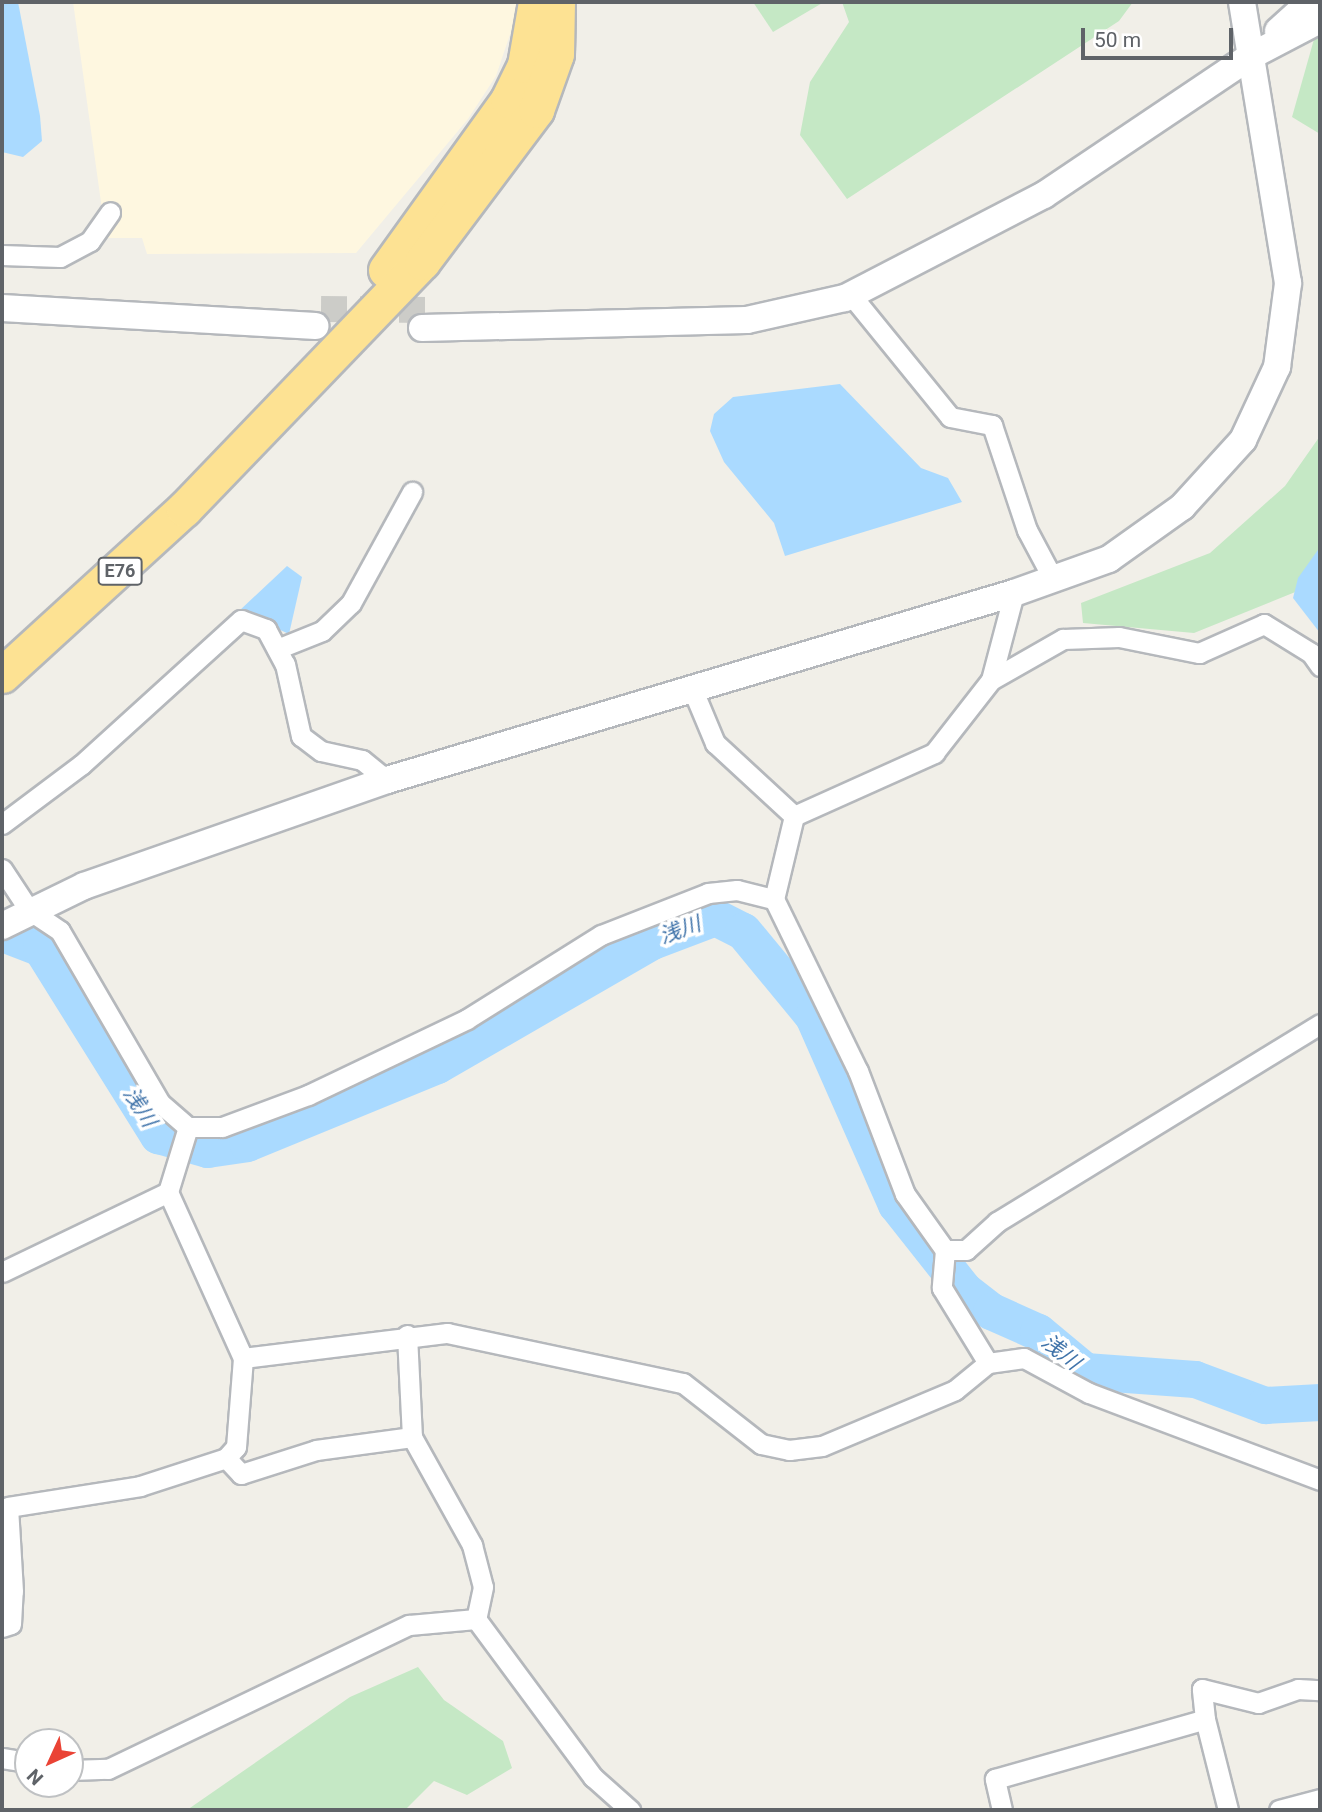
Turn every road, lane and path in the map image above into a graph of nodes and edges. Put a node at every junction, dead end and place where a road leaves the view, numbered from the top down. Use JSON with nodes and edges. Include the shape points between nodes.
{"nodes":[{"id":1,"x":536,"y":2,"type":"edge"},
{"id":2,"x":557,"y":2,"type":"edge"},
{"id":3,"x":1242,"y":2,"type":"edge"},
{"id":4,"x":1310,"y":2,"type":"edge"},
{"id":5,"x":1320,"y":20,"type":"edge"},
{"id":6,"x":1251,"y":56,"type":"junction"},
{"id":7,"x":110,"y":212,"type":"dead end"},
{"id":8,"x":2,"y":255,"type":"edge"},
{"id":9,"x":851,"y":295,"type":"junction"},
{"id":10,"x":2,"y":308,"type":"edge"},
{"id":11,"x":318,"y":317,"type":"tunnel mouth"},
{"id":12,"x":426,"y":319,"type":"tunnel mouth"},
{"id":13,"x":231,"y":460,"type":"junction"},
{"id":14,"x":412,"y":492,"type":"dead end"},
{"id":15,"x":1053,"y":579,"type":"junction"},
{"id":16,"x":1014,"y":593,"type":"junction"},
{"id":17,"x":277,"y":649,"type":"junction"},
{"id":18,"x":1320,"y":666,"type":"edge"},
{"id":19,"x":2,"y":675,"type":"edge"},
{"id":20,"x":992,"y":680,"type":"junction"},
{"id":21,"x":692,"y":688,"type":"junction"},
{"id":22,"x":387,"y":780,"type":"junction"},
{"id":23,"x":794,"y":816,"type":"junction"},
{"id":24,"x":2,"y":824,"type":"edge"},
{"id":25,"x":2,"y":869,"type":"edge"},
{"id":26,"x":774,"y":899,"type":"junction"},
{"id":27,"x":29,"y":910,"type":"junction"},
{"id":28,"x":2,"y":926,"type":"edge"},
{"id":29,"x":1320,"y":1024,"type":"edge"},
{"id":30,"x":188,"y":1127,"type":"junction"},
{"id":31,"x":168,"y":1192,"type":"junction"},
{"id":32,"x":945,"y":1250,"type":"junction"},
{"id":33,"x":2,"y":1272,"type":"edge"},
{"id":34,"x":407,"y":1335,"type":"junction"},
{"id":35,"x":243,"y":1358,"type":"junction"},
{"id":36,"x":988,"y":1363,"type":"junction"},
{"id":37,"x":412,"y":1437,"type":"junction"},
{"id":38,"x":226,"y":1458,"type":"junction"},
{"id":39,"x":1320,"y":1480,"type":"edge"},
{"id":40,"x":476,"y":1619,"type":"junction"},
{"id":41,"x":2,"y":1627,"type":"edge"},
{"id":42,"x":1320,"y":1690,"type":"edge"},
{"id":43,"x":1205,"y":1720,"type":"junction"},
{"id":44,"x":84,"y":1770,"type":"edge"},
{"id":45,"x":1320,"y":1799,"type":"edge"},
{"id":46,"x":630,"y":1810,"type":"edge"},
{"id":47,"x":1002,"y":1810,"type":"edge"},
{"id":48,"x":1228,"y":1810,"type":"edge"},
{"id":49,"x":1279,"y":1810,"type":"edge"}],
"edges":[{"from":1,"to":13,"type":"highway","via":[[524,65],[486,138]]},
{"from":2,"to":13,"type":"highway","via":[[551,78],[508,152],[422,262]]},
{"from":3,"to":6,"type":"street"},
{"from":4,"to":6,"type":"street"},
{"from":5,"to":6,"type":"street"},
{"from":6,"to":9,"type":"street","via":[[1044,195]]},
{"from":6,"to":15,"type":"street","via":[[1289,283],[1277,367],[1243,440],[1182,507],[1109,559]]},
{"from":7,"to":8,"type":"street","via":[[90,241],[60,257]]},
{"from":9,"to":12,"type":"street","via":[[747,320],[578,323]]},
{"from":9,"to":15,"type":"street","via":[[950,417],[992,425],[1027,530]]},
{"from":10,"to":11,"type":"street"},
{"from":13,"to":19,"type":"highway","number":"E76","via":[[99,591]]},
{"from":14,"to":17,"type":"street","via":[[351,603],[321,631]]},
{"from":15,"to":16,"type":"street"},
{"from":16,"to":20,"type":"street"},
{"from":16,"to":21,"type":"street"},
{"from":17,"to":22,"type":"street","via":[[301,736],[321,751],[362,760]]},
{"from":17,"to":24,"type":"street","via":[[265,629],[241,620],[81,765]]},
{"from":18,"to":20,"type":"street","via":[[1311,653],[1264,624],[1199,653],[1119,637],[1063,639]]},
{"from":20,"to":23,"type":"street","via":[[933,754]]},
{"from":21,"to":22,"type":"street"},
{"from":21,"to":23,"type":"street","via":[[715,743]]},
{"from":22,"to":27,"type":"street"},
{"from":23,"to":26,"type":"street"},
{"from":25,"to":27,"type":"street"},
{"from":26,"to":30,"type":"street","via":[[737,890],[708,893],[601,935],[467,1019],[308,1095],[222,1127]]},
{"from":26,"to":32,"type":"street","via":[[858,1071],[905,1194]]},
{"from":27,"to":28,"type":"street"},
{"from":27,"to":30,"type":"street","via":[[60,931],[160,1104]]},
{"from":29,"to":32,"type":"street","via":[[997,1222],[966,1250]]},
{"from":30,"to":31,"type":"street"},
{"from":31,"to":33,"type":"street"},
{"from":31,"to":35,"type":"street"},
{"from":32,"to":36,"type":"street","via":[[942,1288]]},
{"from":34,"to":35,"type":"street"},
{"from":34,"to":36,"type":"street","via":[[447,1333],[683,1383],[761,1444],[789,1450],[822,1446],[956,1390]]},
{"from":34,"to":37,"type":"street"},
{"from":35,"to":38,"type":"street","via":[[236,1447]]},
{"from":36,"to":39,"type":"street","via":[[1024,1358],[1089,1392]]},
{"from":37,"to":38,"type":"street","via":[[316,1450],[241,1474]]},
{"from":37,"to":40,"type":"street","via":[[472,1545],[483,1587]]},
{"from":38,"to":41,"type":"street","via":[[140,1486],[8,1507],[13,1591],[11,1624]]},
{"from":40,"to":44,"type":"street","via":[[410,1625],[108,1769]]},
{"from":40,"to":46,"type":"street","via":[[593,1777]]},
{"from":42,"to":43,"type":"street","via":[[1298,1689],[1258,1703],[1202,1689]]},
{"from":43,"to":47,"type":"street","via":[[995,1779]]},
{"from":43,"to":48,"type":"street"},
{"from":45,"to":49,"type":"street"}]}
